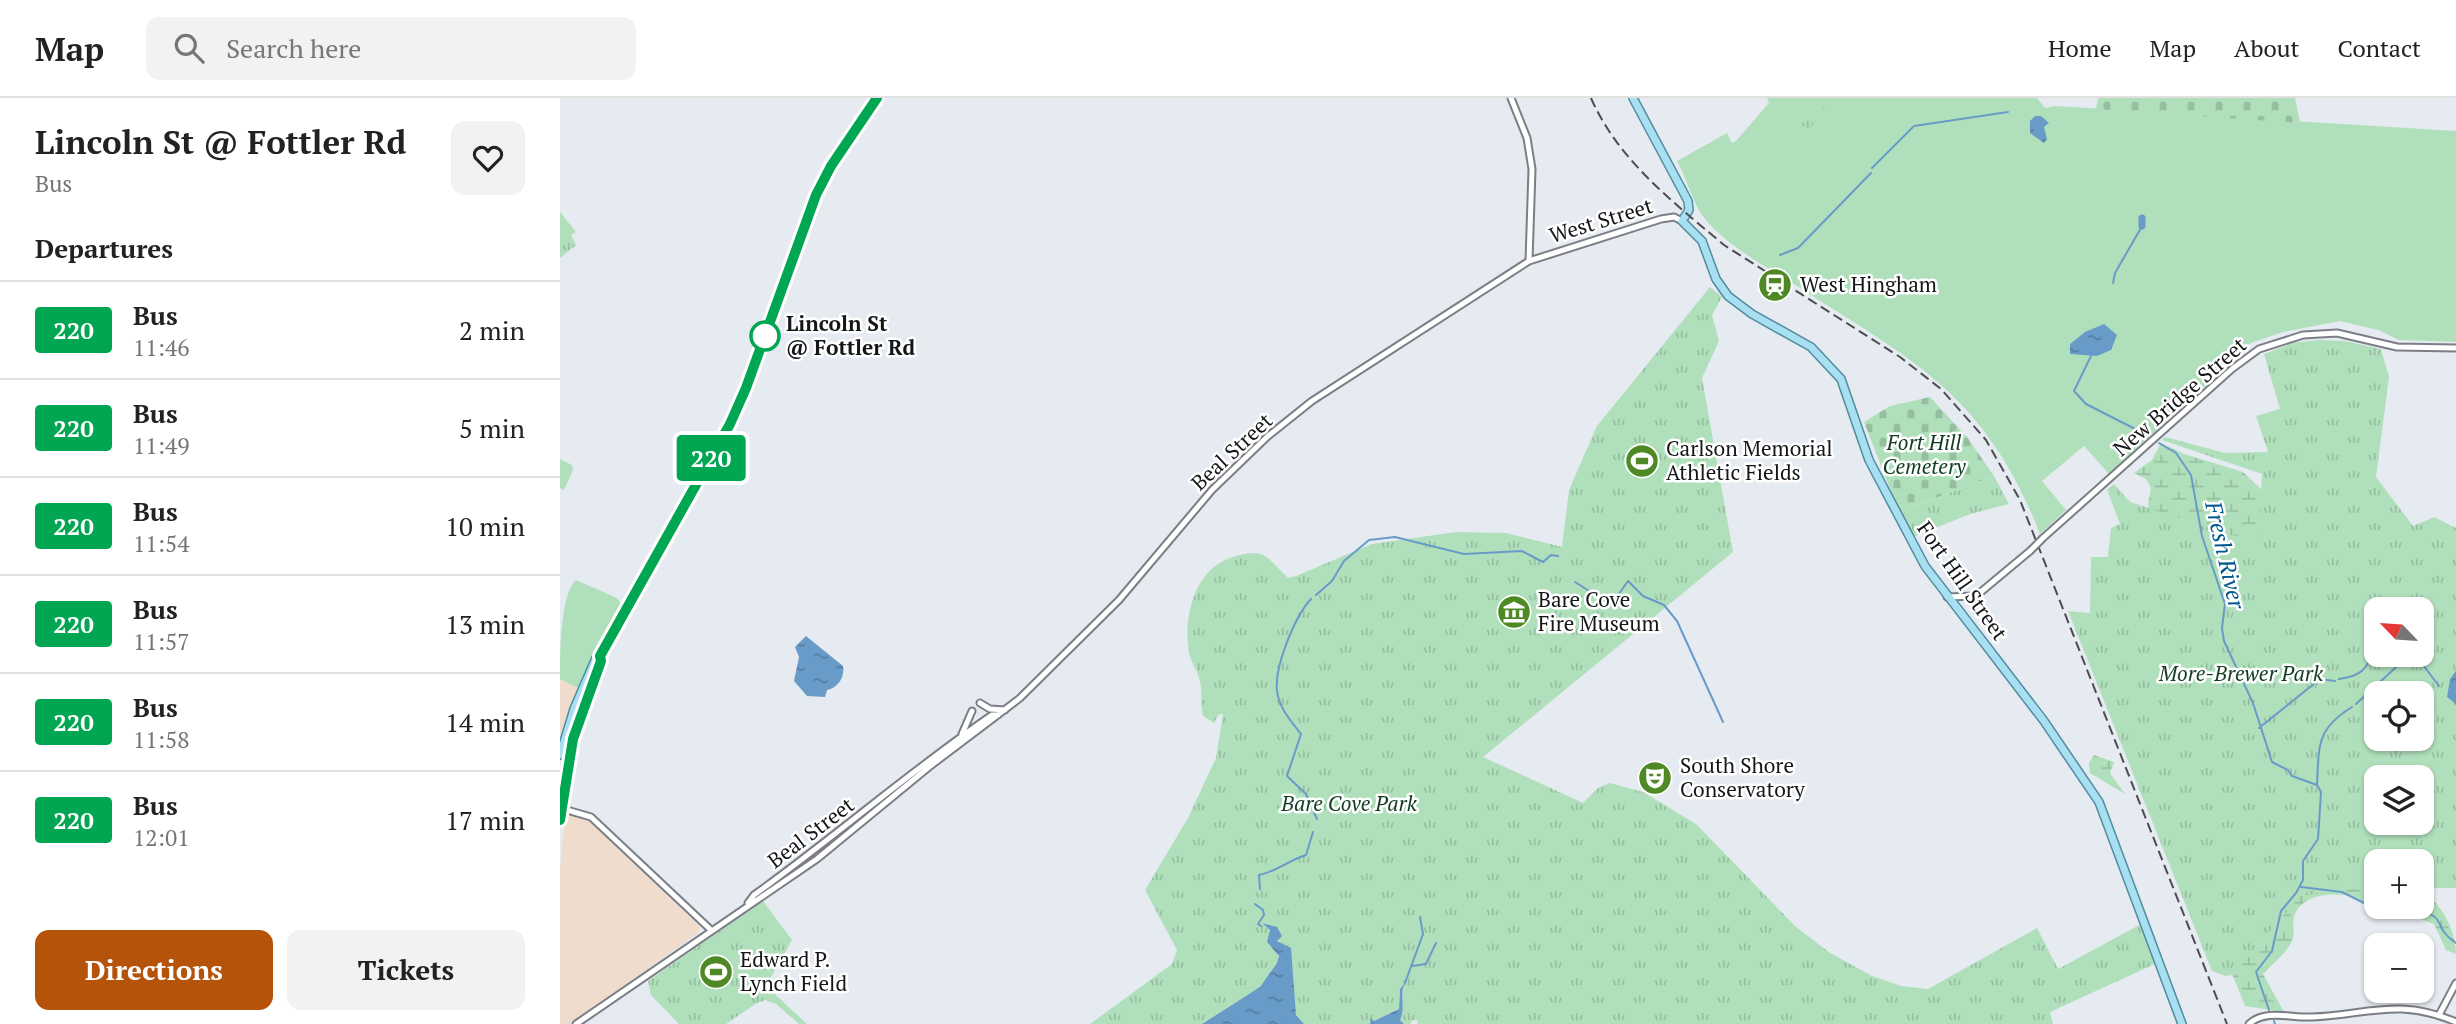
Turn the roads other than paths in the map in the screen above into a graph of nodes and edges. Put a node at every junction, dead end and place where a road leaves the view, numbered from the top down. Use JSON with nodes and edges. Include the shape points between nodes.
{"nodes":[{"id":1,"x":876,"y":98,"type":"edge"},
{"id":2,"x":1511,"y":98,"type":"edge"},
{"id":3,"x":1633,"y":98,"type":"edge"},
{"id":4,"x":1682,"y":221,"type":"junction"},
{"id":5,"x":1529,"y":243,"type":"junction"},
{"id":6,"x":1537,"y":257,"type":"junction"},
{"id":7,"x":1528,"y":261,"type":"junction"},
{"id":8,"x":2456,"y":348,"type":"edge"},
{"id":9,"x":1947,"y":597,"type":"junction"},
{"id":10,"x":1968,"y":598,"type":"junction"},
{"id":11,"x":1958,"y":611,"type":"junction"},
{"id":12,"x":600,"y":656,"type":"junction"},
{"id":13,"x":980,"y":703,"type":"dead end"},
{"id":14,"x":1005,"y":710,"type":"junction"},
{"id":15,"x":972,"y":711,"type":"dead end"},
{"id":16,"x":999,"y":715,"type":"junction"},
{"id":17,"x":960,"y":737,"type":"junction"},
{"id":18,"x":560,"y":755,"type":"edge"},
{"id":19,"x":561,"y":808,"type":"edge"},
{"id":20,"x":560,"y":821,"type":"edge"},
{"id":21,"x":746,"y":906,"type":"junction"},
{"id":22,"x":712,"y":930,"type":"junction"},
{"id":23,"x":2456,"y":984,"type":"edge"},
{"id":24,"x":2438,"y":1015,"type":"junction"},
{"id":25,"x":2456,"y":1022,"type":"edge"},
{"id":26,"x":576,"y":1024,"type":"edge"},
{"id":27,"x":2182,"y":1024,"type":"edge"},
{"id":28,"x":2249,"y":1024,"type":"edge"}],
"edges":[{"from":1,"to":12,"type":"main road","via":[[816,195],[730,424]]},
{"from":2,"to":5,"type":"street","via":[[1531,157]]},
{"from":3,"to":4,"type":"main road","via":[[1688,201],[1689,210]]},
{"from":4,"to":6,"type":"street","name":"West Street","via":[[1661,219]]},
{"from":4,"to":9,"type":"main road","name":"Fort Hill Street","via":[[1702,241],[1728,296],[1811,347],[1835,370],[1879,482]]},
{"from":5,"to":6,"type":"street"},
{"from":5,"to":7,"type":"street"},
{"from":6,"to":7,"type":"street","name":"West Street"},
{"from":7,"to":14,"type":"street","name":"Beal Street","via":[[1329,389],[1267,438],[1205,498],[1119,600]]},
{"from":8,"to":10,"type":"street","name":"New Bridge Street","bridge":true,"via":[[2402,347],[2329,333],[2298,336],[2249,354],[1992,586]]},
{"from":9,"to":10,"type":"street"},
{"from":9,"to":11,"type":"main road","name":"Fort Hill Street"},
{"from":10,"to":11,"type":"street","name":"New Bridge Street"},
{"from":11,"to":27,"type":"main road","name":"Fort Hill Street","via":[[2044,721],[2099,802]]},
{"from":12,"to":18,"type":"main road","via":[[574,709]]},
{"from":12,"to":19,"type":"main road","via":[[573,739]]},
{"from":13,"to":14,"type":"street"},
{"from":14,"to":16,"type":"street","name":"Beal Street"},
{"from":15,"to":17,"type":"street"},
{"from":16,"to":17,"type":"street","name":"Beal Street"},
{"from":16,"to":21,"type":"street","name":"Beal Street","via":[[817,859]]},
{"from":17,"to":21,"type":"street","name":"Beal Street","via":[[754,895]]},
{"from":19,"to":20,"type":"main road"},
{"from":19,"to":22,"type":"street","via":[[591,817]]},
{"from":21,"to":22,"type":"street","name":"Beal Street"},
{"from":22,"to":26,"type":"street","name":"Beal Street"},
{"from":23,"to":24,"type":"street"},
{"from":24,"to":25,"type":"street"},
{"from":24,"to":28,"type":"street","via":[[2386,1008],[2315,1017],[2266,1016]]}]}
